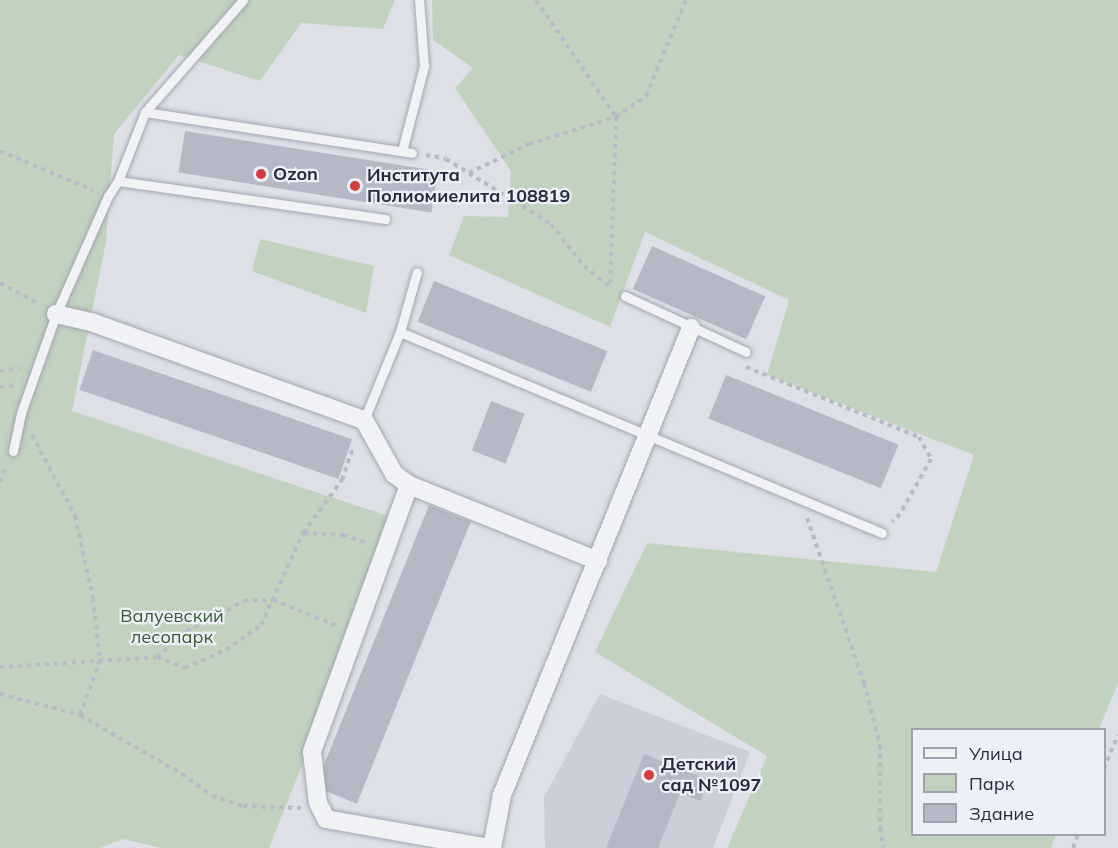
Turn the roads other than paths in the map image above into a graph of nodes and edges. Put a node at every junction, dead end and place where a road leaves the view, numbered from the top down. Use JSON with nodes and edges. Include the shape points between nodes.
{"nodes":[{"id":1,"x":243,"y":0,"type":"edge"},
{"id":2,"x":419,"y":0,"type":"edge"},
{"id":3,"x":145,"y":112,"type":"junction"},
{"id":4,"x":118,"y":181,"type":"junction"},
{"id":5,"x":385,"y":219,"type":"dead end"},
{"id":6,"x":417,"y":272,"type":"dead end"},
{"id":7,"x":625,"y":296,"type":"road end"},
{"id":8,"x":56,"y":314,"type":"junction"},
{"id":9,"x":691,"y":328,"type":"junction"},
{"id":10,"x":400,"y":332,"type":"junction"},
{"id":11,"x":743,"y":350,"type":"road end"},
{"id":12,"x":364,"y":420,"type":"junction"},
{"id":13,"x":648,"y":437,"type":"junction"},
{"id":14,"x":13,"y":451,"type":"dead end"},
{"id":15,"x":409,"y":485,"type":"junction"},
{"id":16,"x":882,"y":533,"type":"road end"},
{"id":17,"x":597,"y":561,"type":"junction"},
{"id":18,"x":490,"y":848,"type":"edge"}],
"edges":[{"from":1,"to":3,"type":"lane"},
{"from":2,"to":3,"type":"lane","via":[[424,66],[407,152]]},
{"from":3,"to":4,"type":"lane"},
{"from":4,"to":5,"type":"lane"},
{"from":4,"to":8,"type":"lane"},
{"from":6,"to":10,"type":"lane"},
{"from":7,"to":9,"type":"lane"},
{"from":8,"to":12,"type":"street","via":[[94,323]]},
{"from":8,"to":14,"type":"lane","via":[[21,413]]},
{"from":9,"to":11,"type":"lane"},
{"from":9,"to":13,"type":"street"},
{"from":10,"to":12,"type":"lane"},
{"from":10,"to":13,"type":"lane"},
{"from":12,"to":15,"type":"street","via":[[394,474]]},
{"from":13,"to":16,"type":"lane"},
{"from":13,"to":17,"type":"street"},
{"from":15,"to":17,"type":"street"},
{"from":15,"to":18,"type":"street","via":[[312,752],[318,803],[326,819]]},
{"from":17,"to":18,"type":"street","via":[[502,795]]}]}
